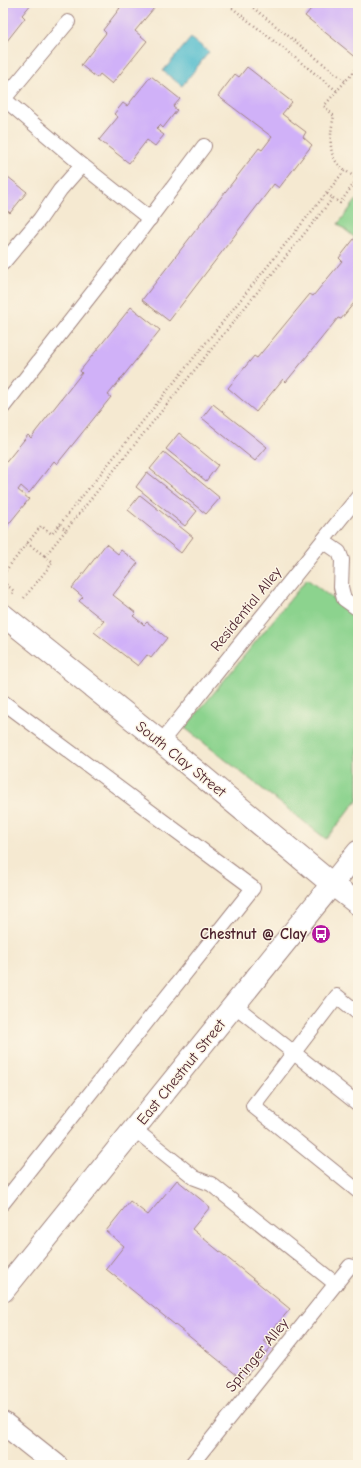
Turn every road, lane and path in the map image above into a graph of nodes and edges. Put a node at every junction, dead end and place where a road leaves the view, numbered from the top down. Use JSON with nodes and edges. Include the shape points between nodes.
{"nodes":[{"id":1,"x":226,"y":3,"type":"edge"},
{"id":2,"x":247,"y":3,"type":"edge"},
{"id":3,"x":68,"y":22,"type":"dead end"},
{"id":4,"x":358,"y":72,"type":"edge"},
{"id":5,"x":345,"y":81,"type":"junction"},
{"id":6,"x":337,"y":91,"type":"junction"},
{"id":7,"x":4,"y":98,"type":"edge"},
{"id":8,"x":204,"y":146,"type":"dead end"},
{"id":9,"x":82,"y":164,"type":"junction"},
{"id":10,"x":345,"y":170,"type":"junction"},
{"id":11,"x":358,"y":178,"type":"edge"},
{"id":12,"x":326,"y":193,"type":"junction"},
{"id":13,"x":333,"y":198,"type":"junction"},
{"id":14,"x":150,"y":219,"type":"junction"},
{"id":15,"x":3,"y":264,"type":"edge"},
{"id":16,"x":3,"y":407,"type":"edge"},
{"id":17,"x":358,"y":497,"type":"edge"},
{"id":18,"x":60,"y":525,"type":"junction"},
{"id":19,"x":66,"y":530,"type":"junction"},
{"id":20,"x":323,"y":541,"type":"junction"},
{"id":21,"x":27,"y":543,"type":"junction"},
{"id":22,"x":45,"y":556,"type":"junction"},
{"id":23,"x":3,"y":574,"type":"edge"},
{"id":24,"x":24,"y":598,"type":"dead end"},
{"id":25,"x":358,"y":609,"type":"edge"},
{"id":26,"x":4,"y":619,"type":"edge"},
{"id":27,"x":3,"y":702,"type":"edge"},
{"id":28,"x":161,"y":742,"type":"junction"},
{"id":29,"x":358,"y":852,"type":"edge"},
{"id":30,"x":332,"y":884,"type":"junction"},
{"id":31,"x":358,"y":904,"type":"edge"},
{"id":32,"x":234,"y":1005,"type":"junction"},
{"id":33,"x":358,"y":1013,"type":"edge"},
{"id":34,"x":293,"y":1052,"type":"junction"},
{"id":35,"x":358,"y":1104,"type":"edge"},
{"id":36,"x":134,"y":1129,"type":"junction"},
{"id":37,"x":358,"y":1191,"type":"edge"},
{"id":38,"x":3,"y":1203,"type":"edge"},
{"id":39,"x":350,"y":1266,"type":"dead end"},
{"id":40,"x":336,"y":1284,"type":"junction"},
{"id":41,"x":3,"y":1291,"type":"edge"},
{"id":42,"x":3,"y":1423,"type":"edge"},
{"id":43,"x":56,"y":1465,"type":"edge"},
{"id":44,"x":191,"y":1465,"type":"edge"}],
"edges":[{"from":1,"to":6,"type":"path"},
{"from":2,"to":5,"type":"path"},
{"from":3,"to":7,"type":"lane"},
{"from":4,"to":5,"type":"path","via":[[354,70]]},
{"from":5,"to":6,"type":"path"},
{"from":6,"to":10,"type":"path","via":[[324,106],[334,116],[330,131],[335,160]]},
{"from":7,"to":9,"type":"lane"},
{"from":8,"to":14,"type":"lane"},
{"from":9,"to":14,"type":"lane"},
{"from":9,"to":15,"type":"lane"},
{"from":10,"to":11,"type":"path"},
{"from":10,"to":12,"type":"path"},
{"from":11,"to":13,"type":"path","via":[[340,203]]},
{"from":12,"to":13,"type":"path"},
{"from":12,"to":18,"type":"path"},
{"from":13,"to":19,"type":"path"},
{"from":14,"to":16,"type":"lane"},
{"from":17,"to":20,"type":"lane","name":"Residential Alley"},
{"from":18,"to":19,"type":"path"},
{"from":18,"to":21,"type":"path","via":[[52,534],[41,526]]},
{"from":19,"to":22,"type":"path"},
{"from":20,"to":25,"type":"lane","via":[[339,552],[342,560],[341,587],[344,599]]},
{"from":20,"to":28,"type":"lane","name":"Residential Alley"},
{"from":21,"to":22,"type":"path"},
{"from":21,"to":23,"type":"path"},
{"from":22,"to":24,"type":"path","via":[[52,562]]},
{"from":26,"to":28,"type":"street","name":"South Clay Street"},
{"from":27,"to":38,"type":"lane","via":[[253,888]]},
{"from":28,"to":30,"type":"street","name":"South Clay Street"},
{"from":29,"to":30,"type":"street","name":"East Chestnut Street"},
{"from":30,"to":31,"type":"street","name":"South Clay Street"},
{"from":30,"to":32,"type":"street","name":"East Chestnut Street"},
{"from":32,"to":34,"type":"lane"},
{"from":32,"to":36,"type":"street","name":"East Chestnut Street"},
{"from":33,"to":34,"type":"lane","via":[[337,996]]},
{"from":34,"to":35,"type":"lane"},
{"from":34,"to":37,"type":"lane","via":[[253,1106]]},
{"from":36,"to":40,"type":"lane","via":[[194,1178],[211,1184]]},
{"from":36,"to":41,"type":"street","name":"East Chestnut Street"},
{"from":39,"to":40,"type":"lane","name":"Springer Alley"},
{"from":40,"to":44,"type":"lane","name":"Springer Alley"},
{"from":42,"to":43,"type":"street"}]}
